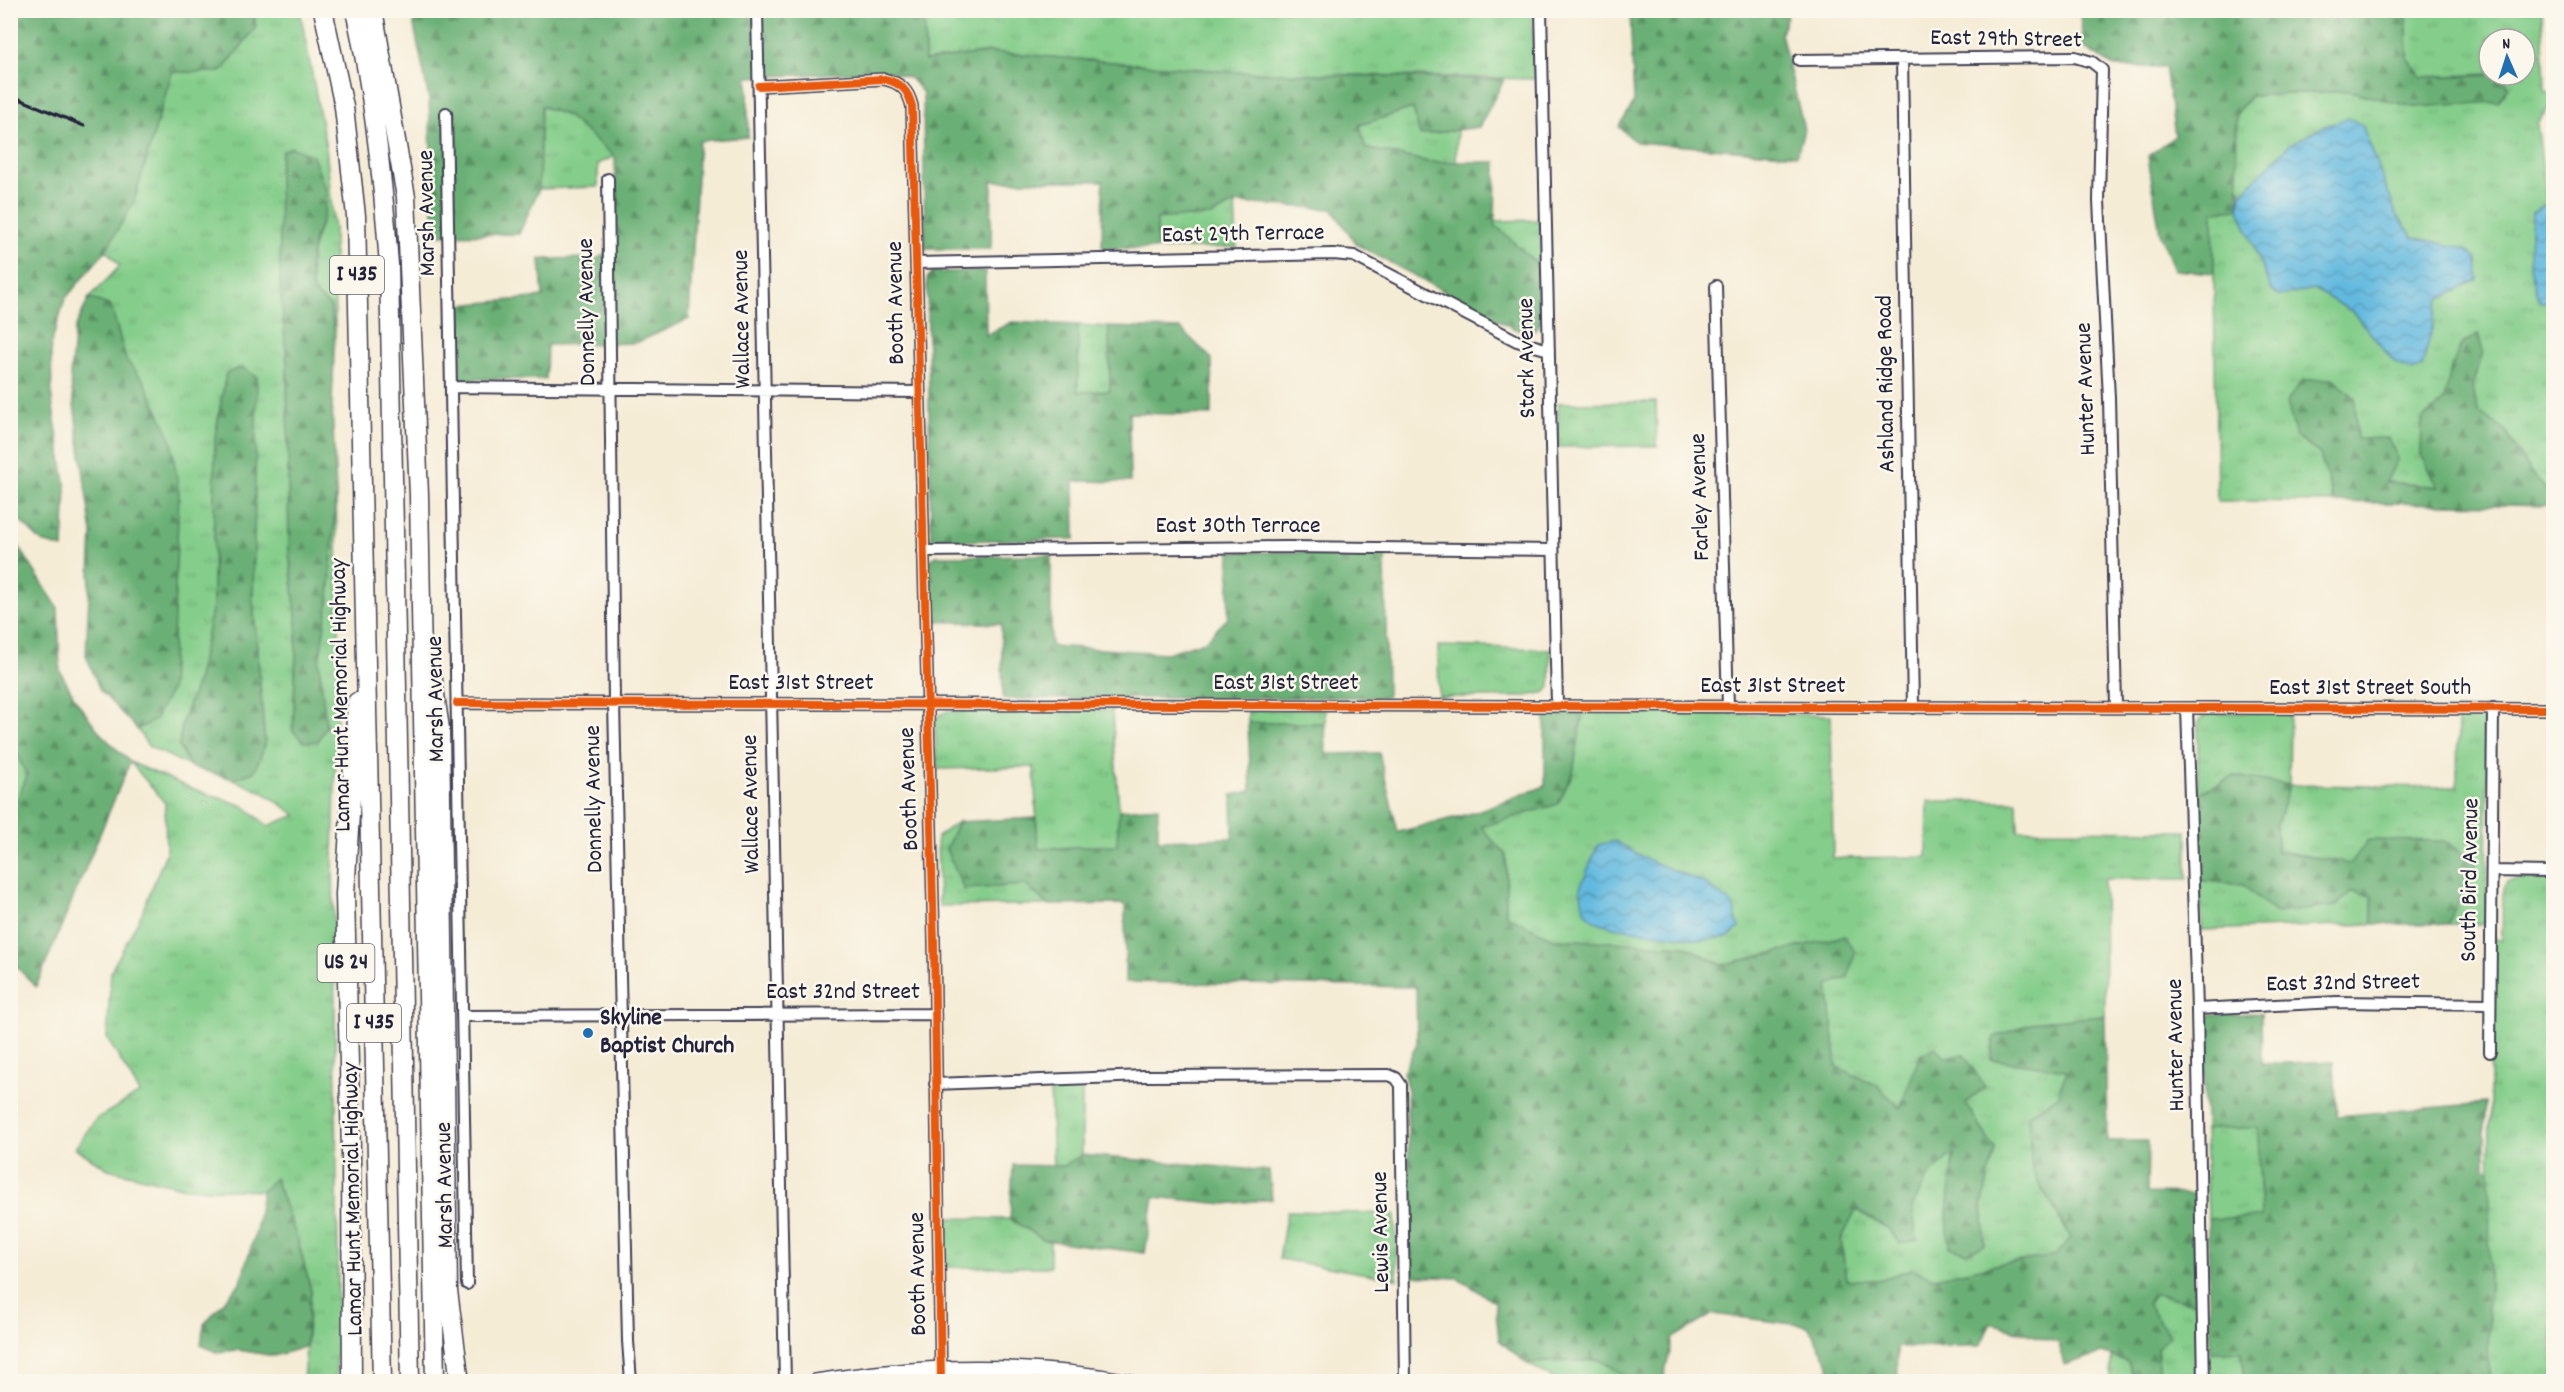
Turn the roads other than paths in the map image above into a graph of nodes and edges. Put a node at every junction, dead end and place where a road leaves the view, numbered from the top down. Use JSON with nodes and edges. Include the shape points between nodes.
{"nodes":[{"id":1,"x":323,"y":10,"type":"edge"},
{"id":2,"x":355,"y":10,"type":"edge"},
{"id":3,"x":373,"y":10,"type":"edge"},
{"id":4,"x":757,"y":10,"type":"edge"},
{"id":5,"x":1541,"y":10,"type":"edge"},
{"id":6,"x":1902,"y":59,"type":"junction"},
{"id":7,"x":1799,"y":60,"type":"dead end"},
{"id":8,"x":2102,"y":70,"type":"joint"},
{"id":9,"x":759,"y":86,"type":"junction"},
{"id":10,"x":446,"y":113,"type":"dead end"},
{"id":11,"x":608,"y":178,"type":"dead end"},
{"id":12,"x":916,"y":263,"type":"junction"},
{"id":13,"x":1716,"y":286,"type":"dead end"},
{"id":14,"x":1549,"y":350,"type":"junction"},
{"id":15,"x":451,"y":387,"type":"junction"},
{"id":16,"x":610,"y":387,"type":"junction"},
{"id":17,"x":766,"y":390,"type":"junction"},
{"id":18,"x":919,"y":392,"type":"junction"},
{"id":19,"x":1553,"y":550,"type":"junction"},
{"id":20,"x":923,"y":551,"type":"junction"},
{"id":21,"x":422,"y":636,"type":"junction"},
{"id":22,"x":366,"y":665,"type":"junction"},
{"id":23,"x":614,"y":702,"type":"junction"},
{"id":24,"x":457,"y":703,"type":"junction"},
{"id":25,"x":771,"y":704,"type":"junction"},
{"id":26,"x":927,"y":705,"type":"junction"},
{"id":27,"x":1557,"y":705,"type":"junction"},
{"id":28,"x":1728,"y":706,"type":"junction"},
{"id":29,"x":2116,"y":707,"type":"junction"},
{"id":30,"x":1913,"y":708,"type":"junction"},
{"id":31,"x":2187,"y":708,"type":"junction"},
{"id":32,"x":2493,"y":708,"type":"junction"},
{"id":33,"x":2553,"y":709,"type":"edge"},
{"id":34,"x":2492,"y":871,"type":"junction"},
{"id":35,"x":2553,"y":872,"type":"edge"},
{"id":36,"x":2490,"y":1004,"type":"junction"},
{"id":37,"x":2197,"y":1009,"type":"junction"},
{"id":38,"x":777,"y":1013,"type":"junction"},
{"id":39,"x":621,"y":1014,"type":"junction"},
{"id":40,"x":935,"y":1014,"type":"junction"},
{"id":41,"x":462,"y":1016,"type":"junction"},
{"id":42,"x":2490,"y":1052,"type":"dead end"},
{"id":43,"x":935,"y":1084,"type":"junction"},
{"id":44,"x":467,"y":1284,"type":"dead end"},
{"id":45,"x":941,"y":1375,"type":"edge"},
{"id":46,"x":352,"y":1380,"type":"edge"},
{"id":47,"x":382,"y":1382,"type":"edge"},
{"id":48,"x":410,"y":1382,"type":"edge"},
{"id":49,"x":435,"y":1382,"type":"edge"},
{"id":50,"x":460,"y":1382,"type":"edge"},
{"id":51,"x":631,"y":1382,"type":"edge"},
{"id":52,"x":785,"y":1382,"type":"edge"},
{"id":53,"x":816,"y":1382,"type":"edge"},
{"id":54,"x":1130,"y":1382,"type":"edge"},
{"id":55,"x":1405,"y":1382,"type":"edge"},
{"id":56,"x":2204,"y":1382,"type":"edge"}],
"edges":[{"from":1,"to":22,"type":"highway","name":"Lamar Hunt Memorial Highway","number":"I 435","via":[[344,107],[356,216]]},
{"from":2,"to":48,"type":"highway","number":"I 435","via":[[370,78],[389,265]]},
{"from":3,"to":21,"type":"highway","via":[[406,196]]},
{"from":4,"to":9,"type":"street","name":"Wallace Avenue"},
{"from":5,"to":14,"type":"street","name":"Stark Avenue"},
{"from":6,"to":7,"type":"street","name":"East 29th Street"},
{"from":6,"to":8,"type":"street","name":"East 29th Street","via":[[2075,57]]},
{"from":6,"to":30,"type":"street","name":"Ashland Ridge Road"},
{"from":8,"to":29,"type":"street","name":"Hunter Avenue","via":[[2099,201],[2109,398]]},
{"from":9,"to":12,"type":"street","name":"Booth Avenue","via":[[884,80],[897,82],[904,89],[912,106]]},
{"from":9,"to":17,"type":"street","name":"Wallace Avenue"},
{"from":10,"to":15,"type":"street","name":"Marsh Avenue"},
{"from":11,"to":16,"type":"street","name":"Donnelly Avenue"},
{"from":12,"to":14,"type":"street","name":"East 29th Terrace","via":[[1354,256],[1517,341]]},
{"from":12,"to":18,"type":"street","name":"Booth Avenue"},
{"from":13,"to":28,"type":"street","name":"Farley Avenue"},
{"from":14,"to":19,"type":"street","name":"Stark Avenue"},
{"from":15,"to":16,"type":"street"},
{"from":15,"to":24,"type":"street","name":"Marsh Avenue"},
{"from":16,"to":17,"type":"street"},
{"from":16,"to":23,"type":"street","name":"Donnelly Avenue"},
{"from":17,"to":18,"type":"street"},
{"from":17,"to":25,"type":"street","name":"Wallace Avenue"},
{"from":18,"to":20,"type":"street","name":"Booth Avenue"},
{"from":19,"to":20,"type":"street","name":"East 30th Terrace","via":[[1288,547]]},
{"from":19,"to":27,"type":"street","name":"Stark Avenue"},
{"from":20,"to":26,"type":"street","name":"Booth Avenue"},
{"from":21,"to":49,"type":"highway"},
{"from":21,"to":50,"type":"highway","via":[[431,666],[440,729],[448,1291]]},
{"from":22,"to":46,"type":"highway","number":"US 24","via":[[355,712],[345,894]]},
{"from":22,"to":47,"type":"highway","name":"Lamar Hunt Memorial Highway","number":"I 435"},
{"from":23,"to":24,"type":"street","name":"East 31st Street"},
{"from":23,"to":25,"type":"street","name":"East 31st Street"},
{"from":23,"to":39,"type":"street","name":"Donnelly Avenue"},
{"from":24,"to":41,"type":"street","name":"Marsh Avenue"},
{"from":25,"to":26,"type":"street","name":"East 31st Street"},
{"from":25,"to":38,"type":"street","name":"Wallace Avenue"},
{"from":26,"to":27,"type":"street","name":"East 31st Street"},
{"from":26,"to":40,"type":"street","name":"Booth Avenue"},
{"from":27,"to":28,"type":"street","name":"East 31st Street"},
{"from":28,"to":30,"type":"street","name":"East 31st Street"},
{"from":29,"to":30,"type":"street","name":"East 31st Street"},
{"from":29,"to":31,"type":"street","name":"East 31st Street South"},
{"from":31,"to":32,"type":"street","name":"East 31st Street South"},
{"from":31,"to":37,"type":"street","name":"Hunter Avenue"},
{"from":32,"to":33,"type":"street","name":"East 31st Street South"},
{"from":32,"to":34,"type":"street","name":"South Bird Avenue"},
{"from":34,"to":35,"type":"street"},
{"from":34,"to":36,"type":"street","name":"South Bird Avenue"},
{"from":36,"to":37,"type":"street","name":"East 32nd Street","via":[[2337,1002]]},
{"from":36,"to":42,"type":"street","name":"South Bird Avenue"},
{"from":37,"to":56,"type":"street","name":"Hunter Avenue"},
{"from":38,"to":39,"type":"street","name":"East 32nd Street"},
{"from":38,"to":40,"type":"street","name":"East 32nd Street"},
{"from":38,"to":52,"type":"street","name":"Wallace Avenue"},
{"from":39,"to":41,"type":"street","name":"East 32nd Street"},
{"from":39,"to":51,"type":"street","name":"Donnelly Avenue"},
{"from":40,"to":43,"type":"street","name":"Booth Avenue"},
{"from":41,"to":44,"type":"street","name":"Marsh Avenue"},
{"from":43,"to":45,"type":"street","name":"Booth Avenue"},
{"from":43,"to":55,"type":"street","name":"Lewis Avenue","via":[[1214,1076],[1396,1077],[1400,1083]]},
{"from":45,"to":53,"type":"main road"},
{"from":45,"to":54,"type":"main road","via":[[1060,1372]]}]}
